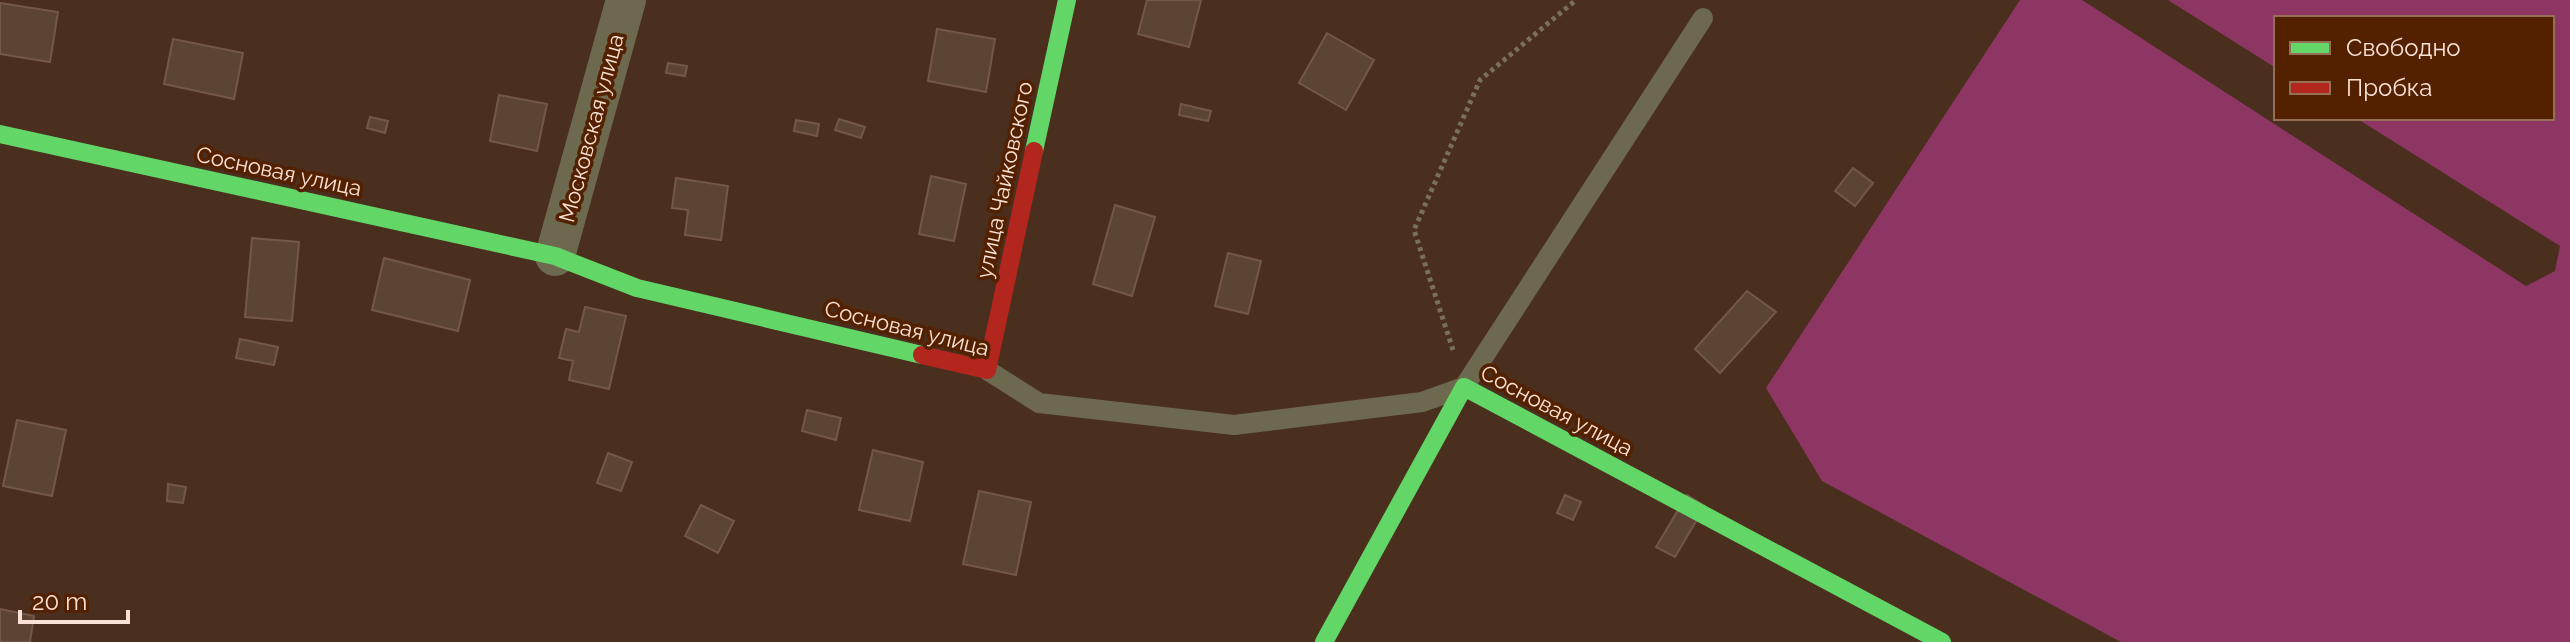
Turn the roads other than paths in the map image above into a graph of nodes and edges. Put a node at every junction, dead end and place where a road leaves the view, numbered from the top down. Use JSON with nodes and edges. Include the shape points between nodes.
{"nodes":[{"id":1,"x":626,"y":0,"type":"edge"},
{"id":2,"x":1067,"y":0,"type":"edge"},
{"id":3,"x":1703,"y":18,"type":"dead end"},
{"id":4,"x":0,"y":134,"type":"edge"},
{"id":5,"x":555,"y":256,"type":"junction"},
{"id":6,"x":987,"y":370,"type":"junction"},
{"id":7,"x":1464,"y":387,"type":"junction"},
{"id":8,"x":1324,"y":642,"type":"edge"},
{"id":9,"x":1942,"y":642,"type":"edge"}],
"edges":[{"from":1,"to":5,"type":"street","name":"Московская улица"},
{"from":2,"to":6,"type":"street","name":"улица Чайковского"},
{"from":3,"to":7,"type":"lane"},
{"from":4,"to":5,"type":"street","name":"Сосновая улица"},
{"from":5,"to":6,"type":"street","name":"Сосновая улица","via":[[637,288]]},
{"from":6,"to":7,"type":"lane","name":"Сосновая улица","via":[[1039,403],[1234,425],[1422,402]]},
{"from":7,"to":8,"type":"street"},
{"from":7,"to":9,"type":"street","name":"Сосновая улица"}]}
